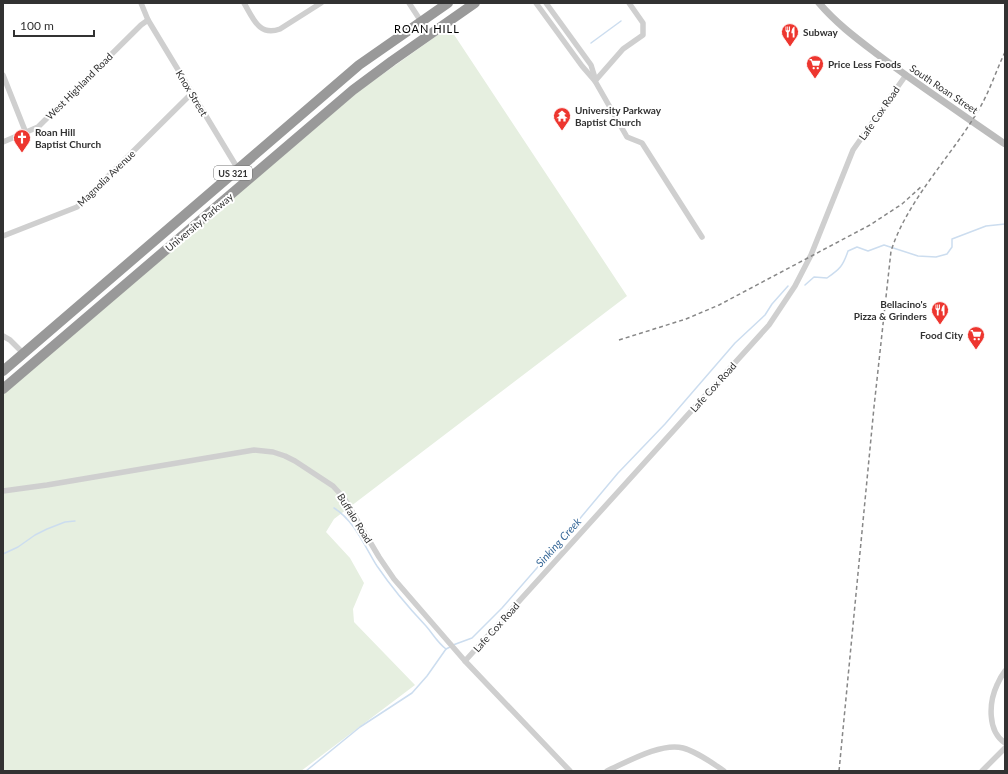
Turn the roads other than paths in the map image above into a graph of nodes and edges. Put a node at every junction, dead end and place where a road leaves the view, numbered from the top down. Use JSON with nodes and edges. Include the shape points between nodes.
{"nodes":[{"id":1,"x":141,"y":3,"type":"edge"},
{"id":2,"x":244,"y":3,"type":"edge"},
{"id":3,"x":321,"y":3,"type":"edge"},
{"id":4,"x":409,"y":3,"type":"edge"},
{"id":5,"x":448,"y":3,"type":"edge"},
{"id":6,"x":474,"y":3,"type":"edge"},
{"id":7,"x":536,"y":3,"type":"edge"},
{"id":8,"x":546,"y":3,"type":"edge"},
{"id":9,"x":630,"y":3,"type":"edge"},
{"id":10,"x":819,"y":3,"type":"edge"},
{"id":11,"x":148,"y":20,"type":"junction"},
{"id":12,"x":422,"y":21,"type":"junction"},
{"id":13,"x":430,"y":35,"type":"junction"},
{"id":14,"x":3,"y":75,"type":"edge"},
{"id":15,"x":906,"y":76,"type":"junction"},
{"id":16,"x":595,"y":80,"type":"junction"},
{"id":17,"x":192,"y":93,"type":"junction"},
{"id":18,"x":327,"y":93,"type":"junction"},
{"id":19,"x":337,"y":105,"type":"junction"},
{"id":20,"x":26,"y":133,"type":"junction"},
{"id":21,"x":3,"y":142,"type":"edge"},
{"id":22,"x":1005,"y":144,"type":"edge"},
{"id":23,"x":238,"y":169,"type":"junction"},
{"id":24,"x":248,"y":181,"type":"junction"},
{"id":25,"x":3,"y":236,"type":"edge"},
{"id":26,"x":702,"y":237,"type":"dead end"},
{"id":27,"x":131,"y":260,"type":"junction"},
{"id":28,"x":141,"y":272,"type":"junction"},
{"id":29,"x":3,"y":336,"type":"edge"},
{"id":30,"x":24,"y":354,"type":"junction"},
{"id":31,"x":3,"y":371,"type":"edge"},
{"id":32,"x":3,"y":389,"type":"edge"},
{"id":33,"x":3,"y":491,"type":"edge"},
{"id":34,"x":465,"y":661,"type":"junction"},
{"id":35,"x":1005,"y":671,"type":"edge"},
{"id":36,"x":1005,"y":743,"type":"edge"},
{"id":37,"x":1005,"y":748,"type":"edge"},
{"id":38,"x":570,"y":771,"type":"edge"},
{"id":39,"x":607,"y":771,"type":"edge"},
{"id":40,"x":724,"y":771,"type":"edge"},
{"id":41,"x":982,"y":771,"type":"edge"}],
"edges":[{"from":1,"to":11,"type":"street","name":"Knox Street"},
{"from":2,"to":3,"type":"street","via":[[261,28],[274,31]]},
{"from":4,"to":12,"type":"street"},
{"from":5,"to":12,"type":"highway","name":"University Parkway","number":"US 321"},
{"from":6,"to":13,"type":"highway","name":"University Parkway","number":"US 321"},
{"from":7,"to":16,"type":"street"},
{"from":8,"to":16,"type":"street","via":[[591,65]]},
{"from":9,"to":16,"type":"street","via":[[643,23],[643,35],[623,49]]},
{"from":10,"to":15,"type":"main road","name":"South Roan Street","via":[[850,34]]},
{"from":11,"to":17,"type":"street","name":"Knox Street"},
{"from":11,"to":20,"type":"street","name":"West Highland Road","via":[[38,127]]},
{"from":12,"to":13,"type":"street"},
{"from":12,"to":18,"type":"highway","name":"University Parkway","number":"US 321","via":[[359,65]]},
{"from":13,"to":19,"type":"highway","name":"University Parkway","number":"US 321","via":[[368,78]]},
{"from":14,"to":20,"type":"street"},
{"from":15,"to":22,"type":"main road","name":"South Roan Street"},
{"from":15,"to":34,"type":"street","name":"Lafe Cox Road","via":[[853,150],[811,255],[795,286],[769,324]]},
{"from":16,"to":26,"type":"street","via":[[627,137],[642,143]]},
{"from":17,"to":23,"type":"street","name":"Knox Street"},
{"from":17,"to":25,"type":"street","name":"Magnolia Avenue","via":[[77,207]]},
{"from":18,"to":19,"type":"highway"},
{"from":18,"to":23,"type":"highway","name":"University Parkway","number":"US 321"},
{"from":19,"to":24,"type":"highway","name":"University Parkway","number":"US 321"},
{"from":20,"to":21,"type":"street","name":"West Highland Road"},
{"from":23,"to":24,"type":"street","name":"Knox Street"},
{"from":23,"to":27,"type":"highway","name":"University Parkway","number":"US 321"},
{"from":24,"to":28,"type":"highway","name":"University Parkway","number":"US 321"},
{"from":27,"to":28,"type":"highway"},
{"from":27,"to":30,"type":"highway","name":"University Parkway","number":"US 321"},
{"from":28,"to":32,"type":"highway","name":"University Parkway","number":"US 321"},
{"from":29,"to":30,"type":"street"},
{"from":30,"to":31,"type":"highway","name":"University Parkway","number":"US 321"},
{"from":33,"to":34,"type":"street","name":"Buffalo Road","via":[[254,450],[285,456],[321,477],[344,498],[394,579]]},
{"from":34,"to":38,"type":"street","name":"Buffalo Road"},
{"from":35,"to":36,"type":"street","via":[[996,686],[991,718],[1000,740]]},
{"from":37,"to":41,"type":"street"},
{"from":39,"to":40,"type":"street","via":[[660,748],[672,746],[688,749]]}]}
